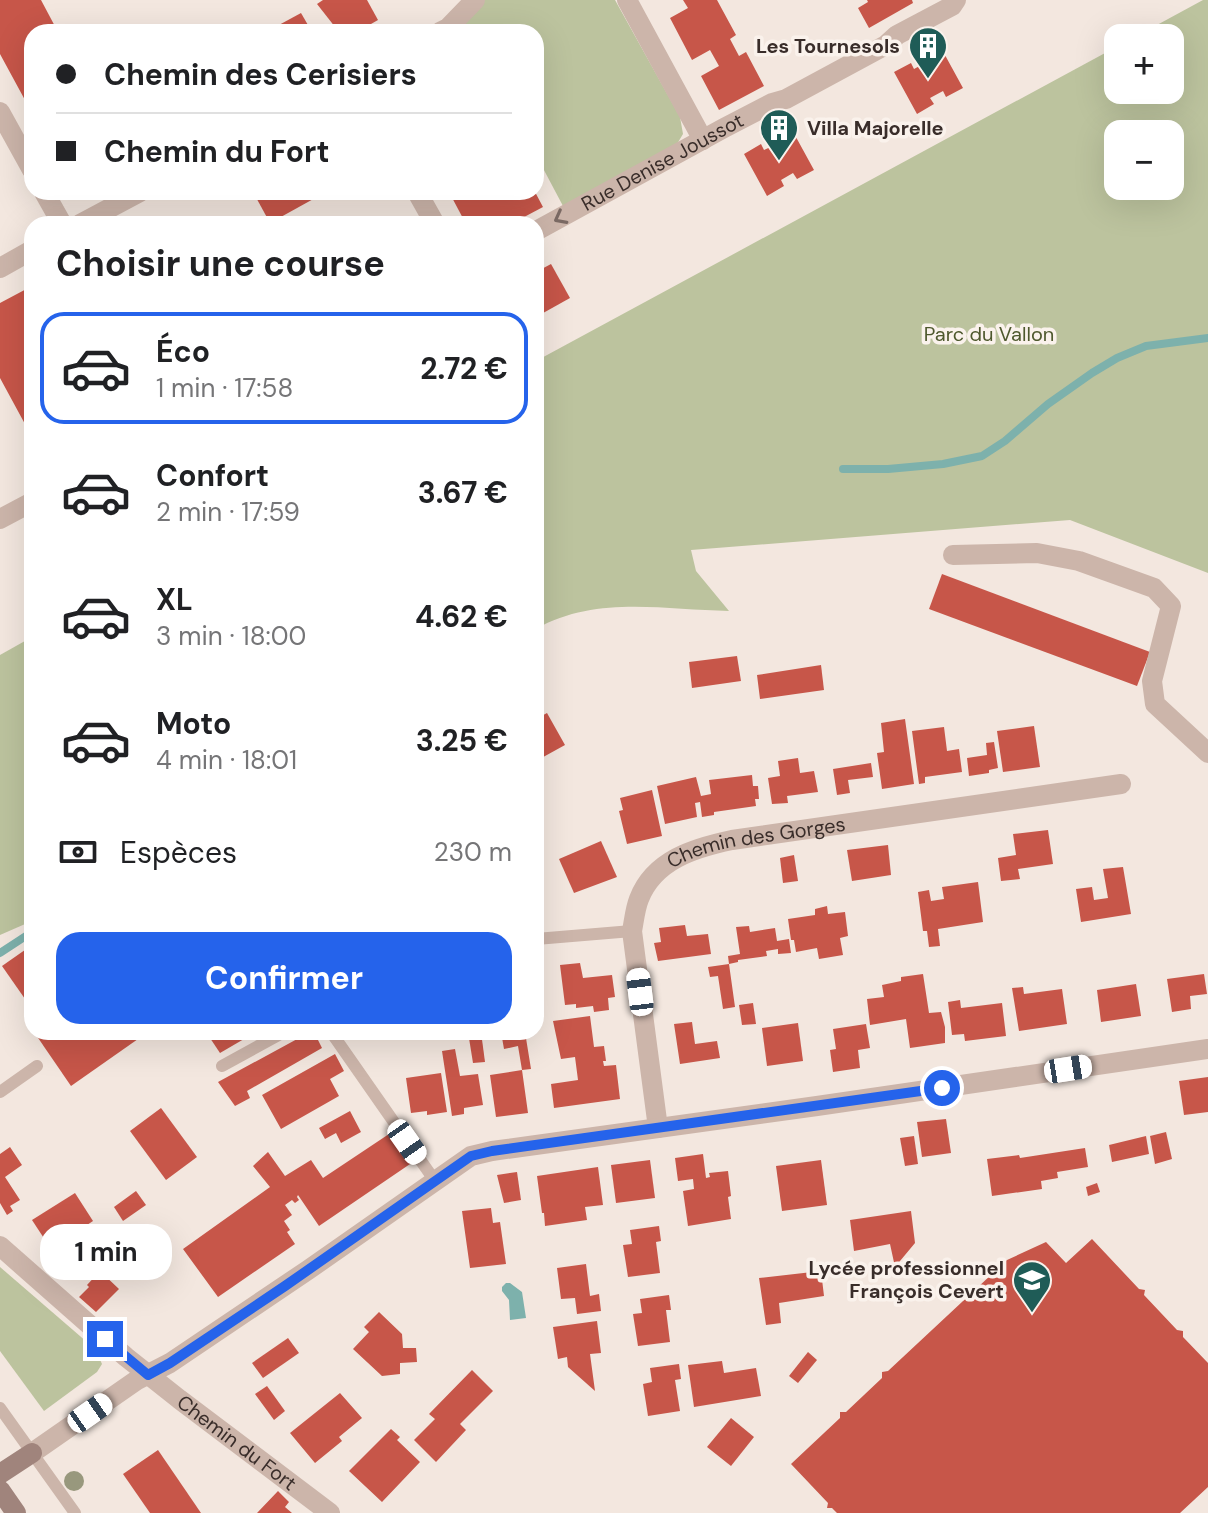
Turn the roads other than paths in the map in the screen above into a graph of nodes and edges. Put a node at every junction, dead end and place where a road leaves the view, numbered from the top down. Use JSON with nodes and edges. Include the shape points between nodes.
{"nodes":[{"id":1,"x":475,"y":0,"type":"edge"},
{"id":2,"x":627,"y":0,"type":"edge"},
{"id":3,"x":956,"y":0,"type":"edge"},
{"id":4,"x":452,"y":24,"type":"edge"},
{"id":5,"x":0,"y":112,"type":"edge"},
{"id":6,"x":703,"y":140,"type":"junction"},
{"id":7,"x":24,"y":156,"type":"edge"},
{"id":8,"x":125,"y":200,"type":"edge"},
{"id":9,"x":95,"y":216,"type":"edge"},
{"id":10,"x":544,"y":227,"type":"edge"},
{"id":11,"x":24,"y":254,"type":"edge"},
{"id":12,"x":0,"y":268,"type":"edge"},
{"id":13,"x":24,"y":506,"type":"edge"},
{"id":14,"x":0,"y":519,"type":"edge"},
{"id":15,"x":953,"y":555,"type":"dead end"},
{"id":16,"x":1208,"y":753,"type":"edge"},
{"id":17,"x":1121,"y":784,"type":"dead end"},
{"id":18,"x":632,"y":931,"type":"junction"},
{"id":19,"x":544,"y":938,"type":"edge"},
{"id":20,"x":269,"y":1040,"type":"edge"},
{"id":21,"x":337,"y":1040,"type":"edge"},
{"id":22,"x":1208,"y":1049,"type":"edge"},
{"id":23,"x":37,"y":1066,"type":"dead end"},
{"id":24,"x":222,"y":1066,"type":"dead end"},
{"id":25,"x":0,"y":1092,"type":"edge"},
{"id":26,"x":658,"y":1128,"type":"junction"},
{"id":27,"x":435,"y":1181,"type":"junction"},
{"id":28,"x":0,"y":1246,"type":"edge"},
{"id":29,"x":148,"y":1375,"type":"junction"},
{"id":30,"x":0,"y":1408,"type":"edge"},
{"id":31,"x":32,"y":1453,"type":"junction"},
{"id":32,"x":0,"y":1474,"type":"edge"},
{"id":33,"x":0,"y":1490,"type":"edge"},
{"id":34,"x":16,"y":1513,"type":"edge"},
{"id":35,"x":75,"y":1513,"type":"edge"},
{"id":36,"x":330,"y":1513,"type":"edge"}],
"edges":[{"from":1,"to":4,"type":"street"},
{"from":2,"to":6,"type":"street"},
{"from":3,"to":6,"type":"street","name":"Rue Denise Joussot","via":[[886,45]]},
{"from":5,"to":7,"type":"street"},
{"from":6,"to":10,"type":"street","name":"Rue Denise Joussot","one_way":true},
{"from":8,"to":9,"type":"street"},
{"from":11,"to":12,"type":"street"},
{"from":13,"to":14,"type":"street"},
{"from":15,"to":16,"type":"street","via":[[1037,553],[1079,561],[1154,588],[1171,606],[1152,681],[1155,704]]},
{"from":17,"to":18,"type":"street","name":"Chemin des Gorges","via":[[701,847],[652,877],[639,900]]},
{"from":18,"to":19,"type":"lane"},
{"from":18,"to":26,"type":"street","name":"Chemin des Gorges"},
{"from":20,"to":24,"type":"lane"},
{"from":21,"to":27,"type":"lane"},
{"from":22,"to":26,"type":"street"},
{"from":23,"to":25,"type":"lane"},
{"from":26,"to":27,"type":"street","via":[[482,1153]]},
{"from":27,"to":29,"type":"street"},
{"from":28,"to":29,"type":"street","name":"Chemin du Fort"},
{"from":29,"to":31,"type":"street"},
{"from":29,"to":36,"type":"street","name":"Chemin du Fort"},
{"from":30,"to":31,"type":"lane"},
{"from":31,"to":32,"type":"street"},
{"from":31,"to":35,"type":"lane"},
{"from":33,"to":34,"type":"street"}]}
